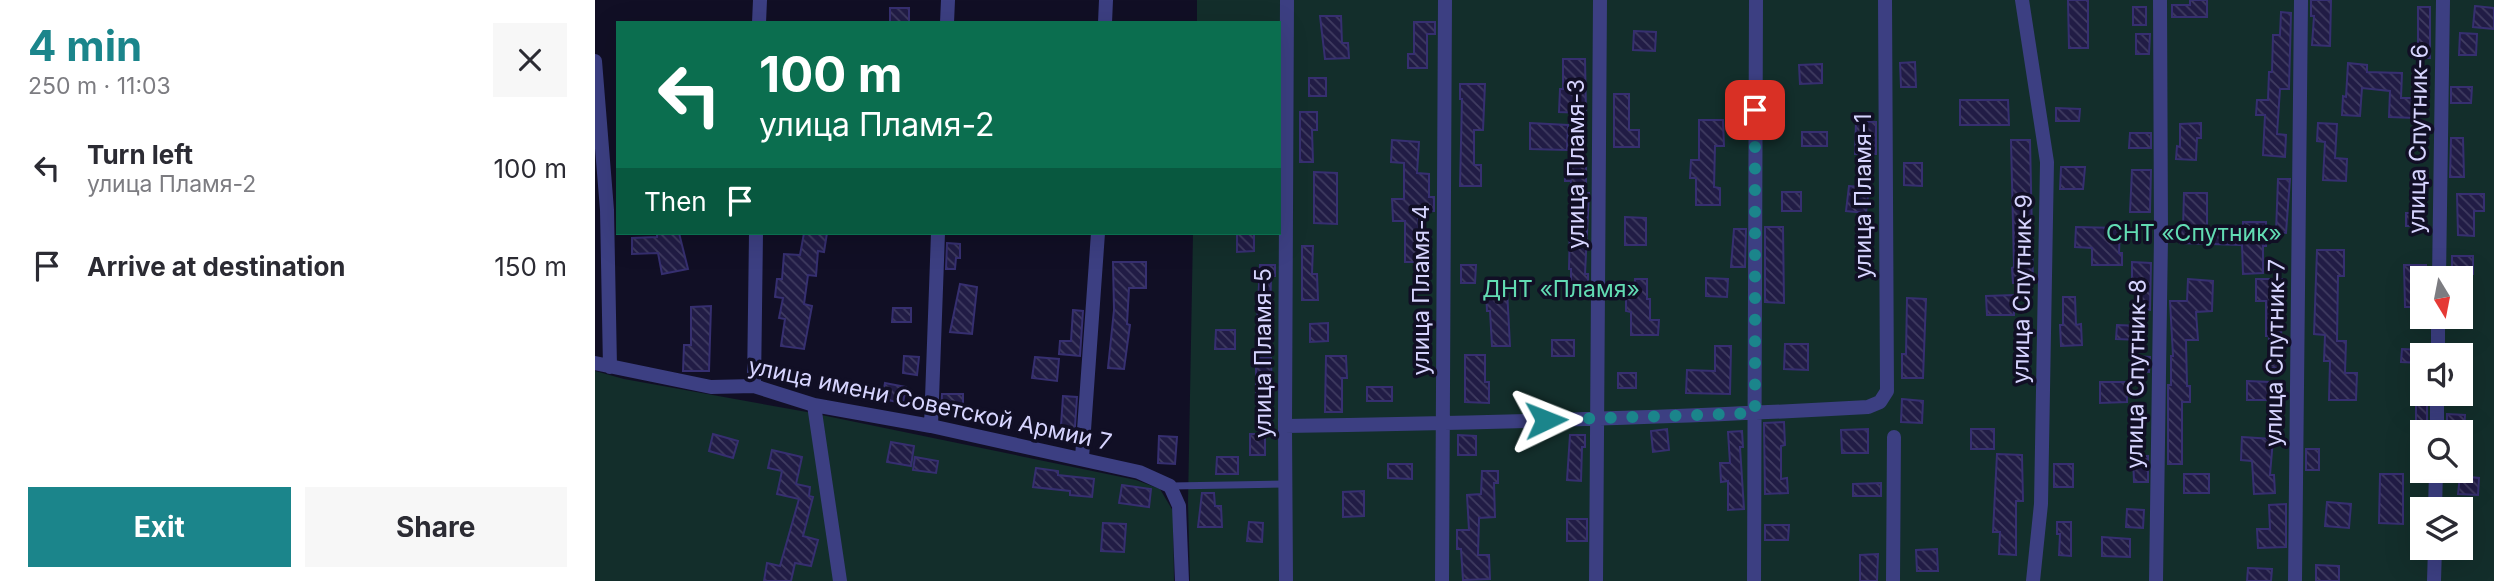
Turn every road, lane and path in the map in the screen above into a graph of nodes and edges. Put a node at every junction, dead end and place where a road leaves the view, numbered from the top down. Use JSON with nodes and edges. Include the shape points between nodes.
{"nodes":[{"id":1,"x":759,"y":0,"type":"edge"},
{"id":2,"x":948,"y":0,"type":"edge"},
{"id":3,"x":1105,"y":0,"type":"edge"},
{"id":4,"x":1287,"y":0,"type":"edge"},
{"id":5,"x":1445,"y":0,"type":"edge"},
{"id":6,"x":1599,"y":0,"type":"edge"},
{"id":7,"x":1755,"y":0,"type":"edge"},
{"id":8,"x":1885,"y":0,"type":"edge"},
{"id":9,"x":2022,"y":0,"type":"edge"},
{"id":10,"x":2160,"y":0,"type":"edge"},
{"id":11,"x":2301,"y":0,"type":"edge"},
{"id":12,"x":2443,"y":0,"type":"edge"},
{"id":13,"x":759,"y":21,"type":"edge"},
{"id":14,"x":947,"y":21,"type":"edge"},
{"id":15,"x":1105,"y":21,"type":"edge"},
{"id":16,"x":595,"y":61,"type":"edge"},
{"id":17,"x":756,"y":235,"type":"edge"},
{"id":18,"x":939,"y":235,"type":"edge"},
{"id":19,"x":1098,"y":235,"type":"edge"},
{"id":20,"x":2439,"y":266,"type":"edge"},
{"id":21,"x":595,"y":363,"type":"edge"},
{"id":22,"x":610,"y":368,"type":"junction"},
{"id":23,"x":754,"y":386,"type":"junction"},
{"id":24,"x":814,"y":405,"type":"junction"},
{"id":25,"x":1755,"y":413,"type":"junction"},
{"id":26,"x":1597,"y":418,"type":"junction"},
{"id":27,"x":1443,"y":424,"type":"junction"},
{"id":28,"x":931,"y":426,"type":"junction"},
{"id":29,"x":1285,"y":426,"type":"junction"},
{"id":30,"x":1894,"y":437,"type":"dead end"},
{"id":31,"x":1082,"y":458,"type":"junction"},
{"id":32,"x":1286,"y":484,"type":"junction"},
{"id":33,"x":1170,"y":486,"type":"junction"},
{"id":34,"x":2435,"y":560,"type":"edge"},
{"id":35,"x":840,"y":581,"type":"edge"},
{"id":36,"x":1182,"y":581,"type":"edge"},
{"id":37,"x":1286,"y":581,"type":"edge"},
{"id":38,"x":1442,"y":581,"type":"edge"},
{"id":39,"x":1596,"y":581,"type":"edge"},
{"id":40,"x":1754,"y":581,"type":"edge"},
{"id":41,"x":1893,"y":581,"type":"edge"},
{"id":42,"x":2033,"y":581,"type":"edge"},
{"id":43,"x":2156,"y":581,"type":"edge"},
{"id":44,"x":2295,"y":581,"type":"edge"},
{"id":45,"x":2434,"y":581,"type":"edge"}],
"edges":[{"from":1,"to":13,"type":"street"},
{"from":2,"to":14,"type":"street"},
{"from":3,"to":15,"type":"street"},
{"from":4,"to":29,"type":"street","name":"улица Пламя-5"},
{"from":5,"to":27,"type":"street","name":"улица Пламя-4"},
{"from":6,"to":26,"type":"street","name":"улица Пламя-3"},
{"from":7,"to":25,"type":"street"},
{"from":8,"to":25,"type":"street","name":"улица Пламя-1","via":[[1887,391],[1880,402],[1868,407]]},
{"from":9,"to":42,"type":"street","name":"улица Спутник-9","via":[[2047,162],[2041,504]]},
{"from":10,"to":43,"type":"street","name":"улица Спутник-8"},
{"from":11,"to":44,"type":"street","name":"улица Спутник-7"},
{"from":12,"to":20,"type":"street","name":"улица Спутник-6"},
{"from":16,"to":22,"type":"street","via":[[607,210]]},
{"from":17,"to":23,"type":"street"},
{"from":18,"to":28,"type":"street"},
{"from":19,"to":31,"type":"street"},
{"from":21,"to":22,"type":"street","name":"улица имени Советской Армии 7"},
{"from":22,"to":23,"type":"street","name":"улица имени Советской Армии 7","via":[[711,387]]},
{"from":23,"to":24,"type":"street","name":"улица имени Советской Армии 7"},
{"from":24,"to":28,"type":"street","name":"улица имени Советской Армии 7"},
{"from":24,"to":35,"type":"street"},
{"from":25,"to":26,"type":"street"},
{"from":25,"to":40,"type":"street"},
{"from":26,"to":27,"type":"street"},
{"from":26,"to":39,"type":"street","name":"улица Пламя-3"},
{"from":27,"to":29,"type":"street"},
{"from":27,"to":38,"type":"street","name":"улица Пламя-4"},
{"from":28,"to":31,"type":"street","name":"улица имени Советской Армии 7"},
{"from":29,"to":32,"type":"street","name":"улица Пламя-5"},
{"from":30,"to":41,"type":"street"},
{"from":31,"to":33,"type":"street","name":"улица имени Советской Армии 7","via":[[1139,472]]},
{"from":32,"to":33,"type":"lane"},
{"from":32,"to":37,"type":"street","name":"улица Пламя-5"},
{"from":33,"to":36,"type":"street","via":[[1179,506]]},
{"from":34,"to":45,"type":"street"}]}
